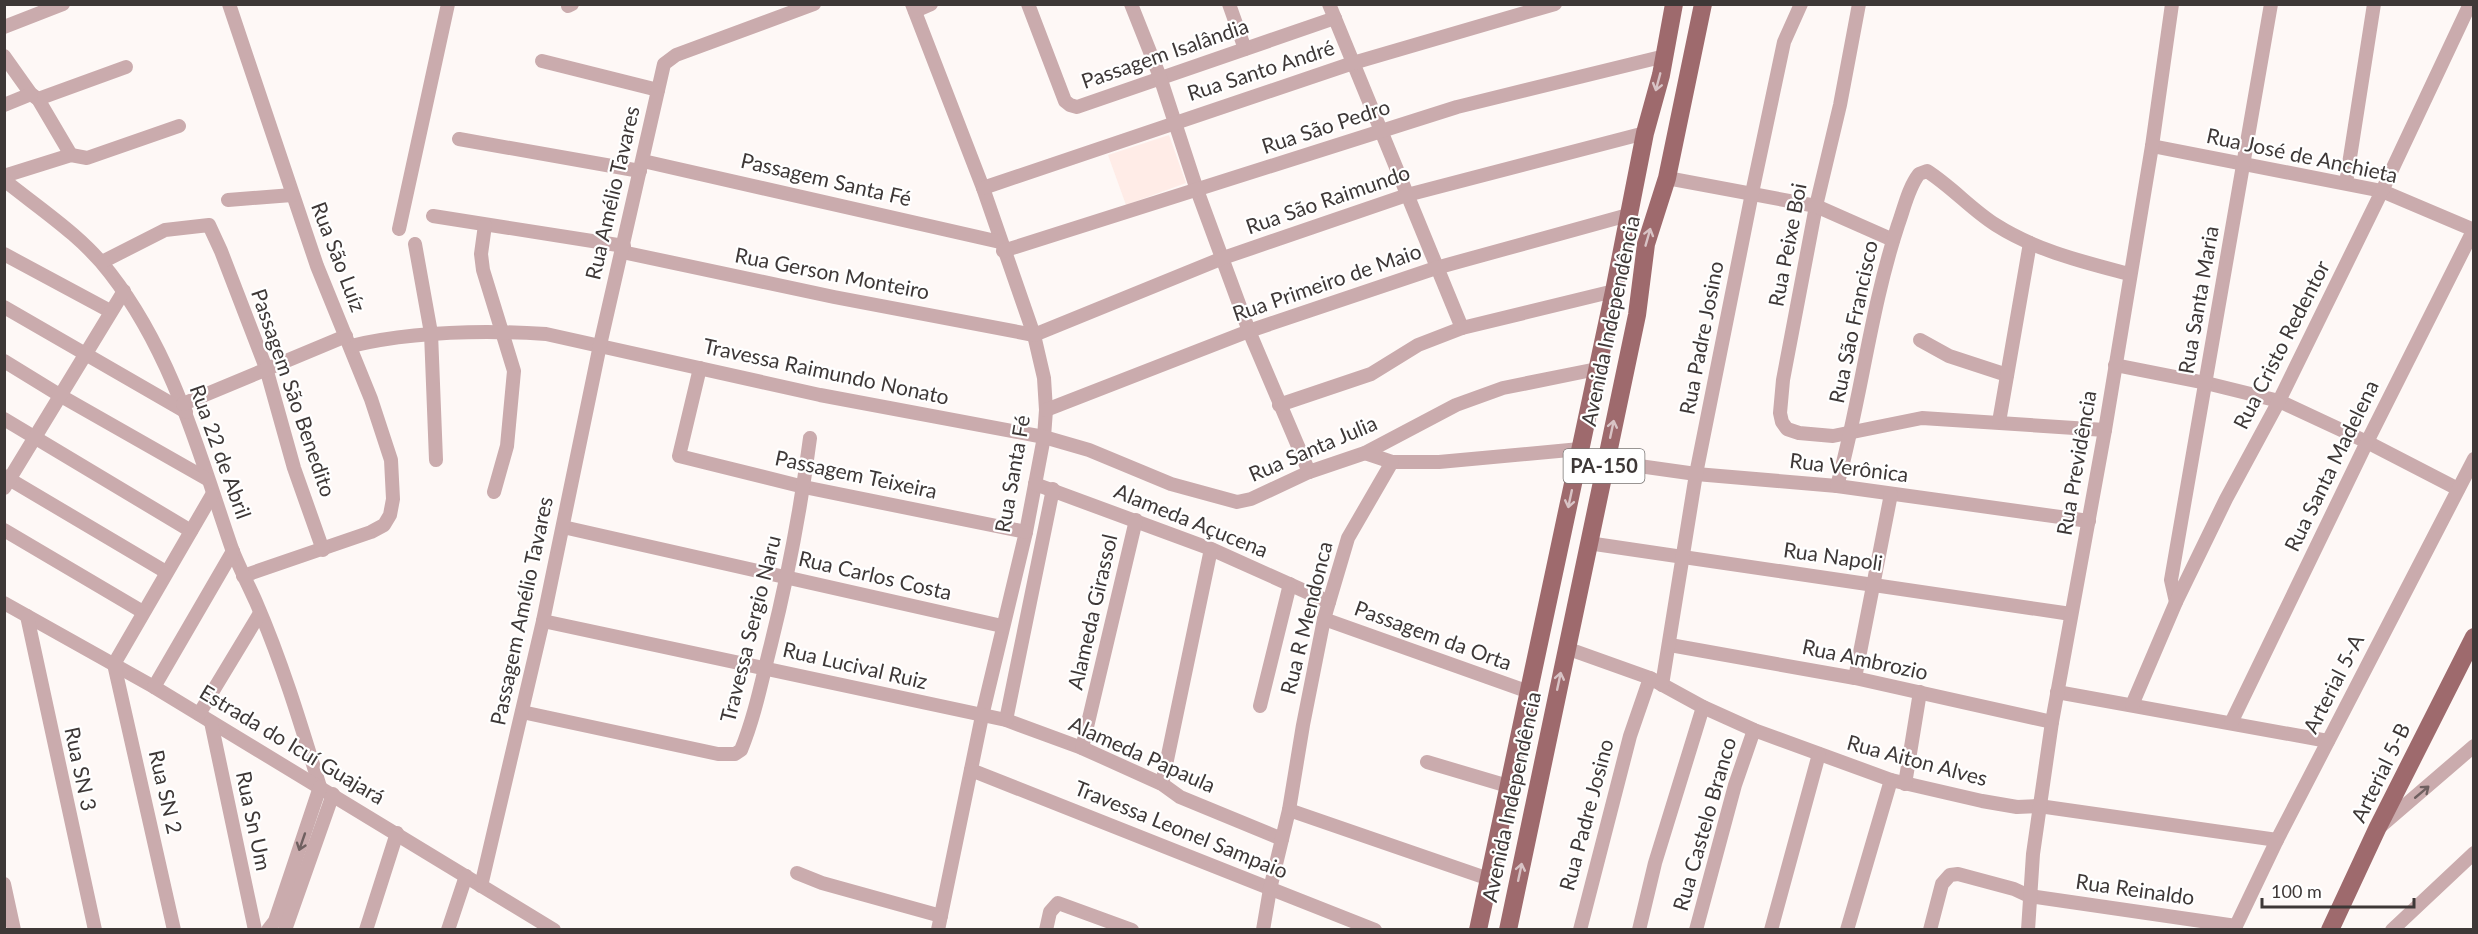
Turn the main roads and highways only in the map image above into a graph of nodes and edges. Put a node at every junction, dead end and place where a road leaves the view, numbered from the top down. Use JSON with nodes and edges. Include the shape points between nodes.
{"nodes":[{"id":1,"x":1674,"y":4,"type":"edge"},
{"id":2,"x":1703,"y":4,"type":"edge"},
{"id":3,"x":2474,"y":637,"type":"edge"},
{"id":4,"x":1478,"y":930,"type":"edge"},
{"id":5,"x":1508,"y":930,"type":"edge"},
{"id":6,"x":2330,"y":930,"type":"edge"}],
"edges":[{"from":1,"to":4,"type":"main road","name":"Avenida Independência","number":"PA-150","one_way":true},
{"from":5,"to":2,"type":"main road","name":"Avenida Independência","number":"PA-150","one_way":true,"via":[[1637,315],[1646,244],[1667,178]]},
{"from":3,"to":6,"type":"main road","name":"Arterial 5-B"}]}
